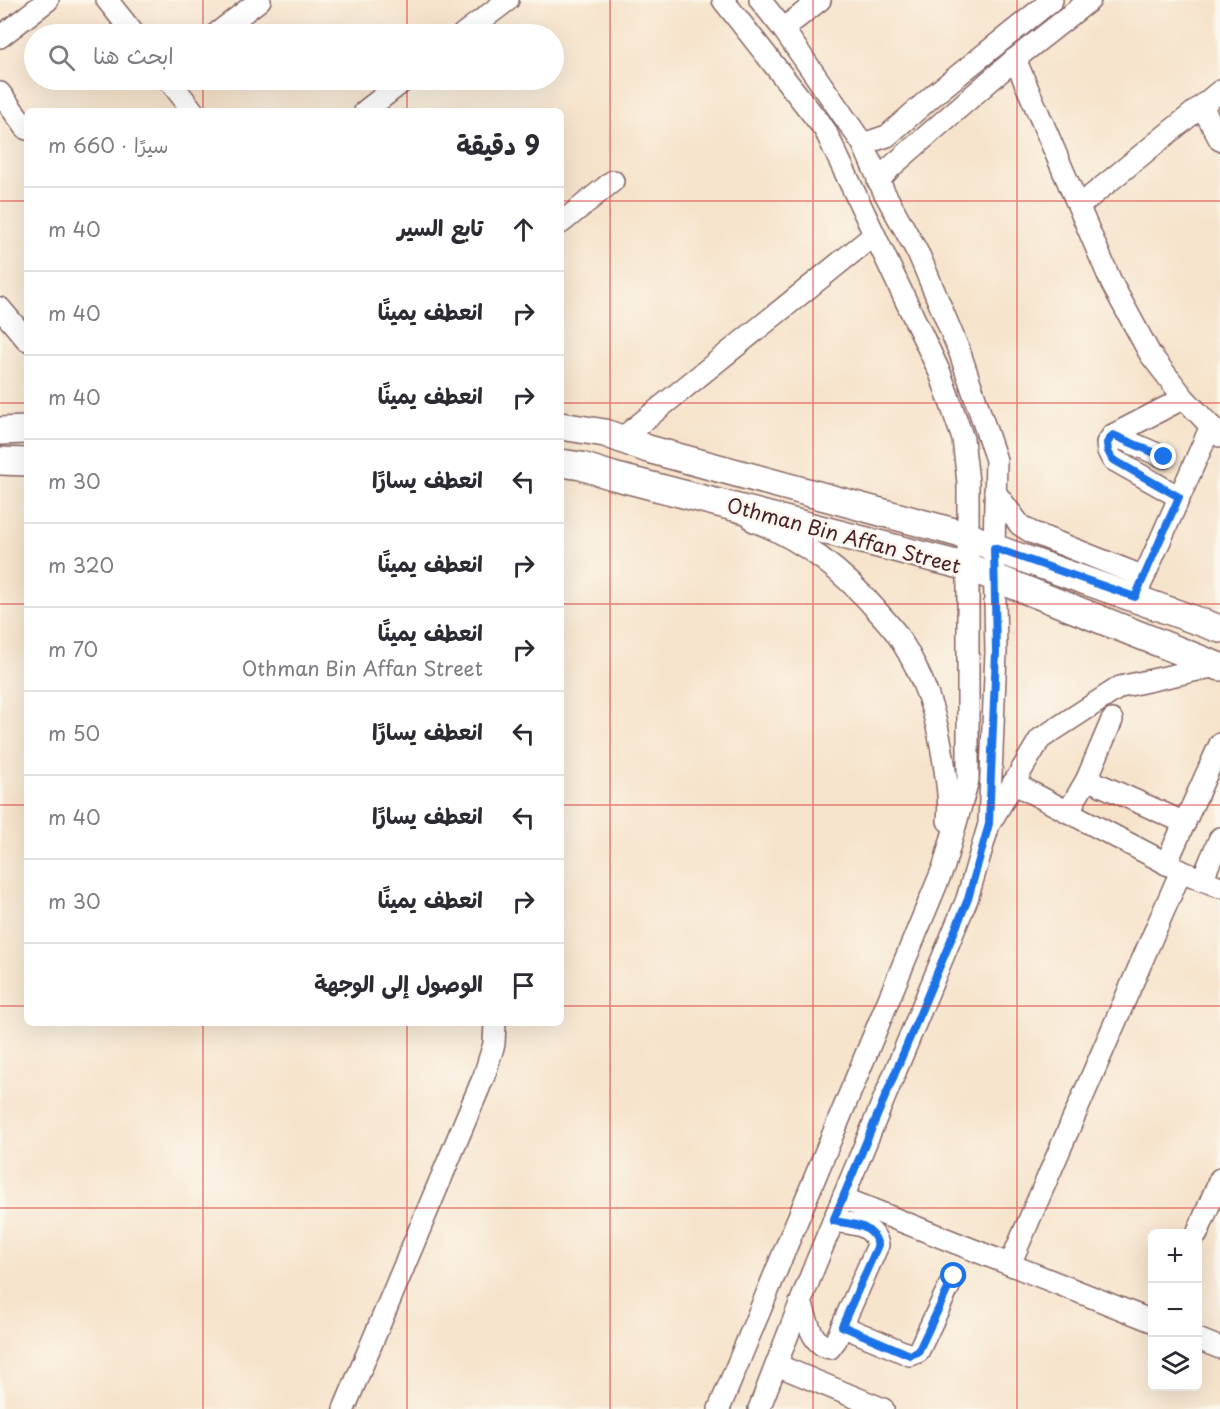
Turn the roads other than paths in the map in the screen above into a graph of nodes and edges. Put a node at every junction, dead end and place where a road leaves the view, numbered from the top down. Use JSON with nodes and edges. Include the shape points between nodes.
{"nodes":[{"id":1,"x":48,"y":0,"type":"edge"},
{"id":2,"x":107,"y":0,"type":"edge"},
{"id":3,"x":260,"y":0,"type":"edge"},
{"id":4,"x":508,"y":0,"type":"edge"},
{"id":5,"x":723,"y":0,"type":"edge"},
{"id":6,"x":760,"y":0,"type":"edge"},
{"id":7,"x":820,"y":0,"type":"edge"},
{"id":8,"x":1052,"y":0,"type":"edge"},
{"id":9,"x":1090,"y":0,"type":"edge"},
{"id":10,"x":126,"y":24,"type":"edge"},
{"id":11,"x":229,"y":24,"type":"edge"},
{"id":12,"x":476,"y":24,"type":"edge"},
{"id":13,"x":783,"y":29,"type":"junction"},
{"id":14,"x":0,"y":37,"type":"edge"},
{"id":15,"x":1015,"y":59,"type":"junction"},
{"id":16,"x":177,"y":90,"type":"edge"},
{"id":17,"x":392,"y":90,"type":"edge"},
{"id":18,"x":1220,"y":91,"type":"edge"},
{"id":19,"x":0,"y":93,"type":"edge"},
{"id":20,"x":1202,"y":106,"type":"junction"},
{"id":21,"x":191,"y":108,"type":"edge"},
{"id":22,"x":369,"y":108,"type":"edge"},
{"id":23,"x":24,"y":125,"type":"edge"},
{"id":24,"x":1220,"y":141,"type":"edge"},
{"id":25,"x":863,"y":144,"type":"junction"},
{"id":26,"x":613,"y":181,"type":"dead end"},
{"id":27,"x":878,"y":181,"type":"junction"},
{"id":28,"x":1079,"y":206,"type":"junction"},
{"id":29,"x":564,"y":221,"type":"edge"},
{"id":30,"x":874,"y":234,"type":"junction"},
{"id":31,"x":0,"y":308,"type":"edge"},
{"id":32,"x":24,"y":336,"type":"edge"},
{"id":33,"x":1184,"y":398,"type":"junction"},
{"id":34,"x":564,"y":426,"type":"edge"},
{"id":35,"x":24,"y":430,"type":"edge"},
{"id":36,"x":0,"y":431,"type":"edge"},
{"id":37,"x":1215,"y":431,"type":"edge"},
{"id":38,"x":1113,"y":435,"type":"junction"},
{"id":39,"x":627,"y":441,"type":"junction"},
{"id":40,"x":564,"y":452,"type":"edge"},
{"id":41,"x":1164,"y":457,"type":"dead end"},
{"id":42,"x":0,"y":461,"type":"edge"},
{"id":43,"x":24,"y":462,"type":"edge"},
{"id":44,"x":564,"y":463,"type":"edge"},
{"id":45,"x":672,"y":490,"type":"junction"},
{"id":46,"x":995,"y":492,"type":"junction"},
{"id":47,"x":1179,"y":497,"type":"junction"},
{"id":48,"x":969,"y":536,"type":"junction"},
{"id":49,"x":994,"y":548,"type":"junction"},
{"id":50,"x":968,"y":567,"type":"junction"},
{"id":51,"x":995,"y":578,"type":"junction"},
{"id":52,"x":1139,"y":587,"type":"junction"},
{"id":53,"x":1220,"y":628,"type":"edge"},
{"id":54,"x":1218,"y":667,"type":"edge"},
{"id":55,"x":1112,"y":720,"type":"dead end"},
{"id":56,"x":1220,"y":744,"type":"edge"},
{"id":57,"x":1087,"y":779,"type":"junction"},
{"id":58,"x":1013,"y":783,"type":"junction"},
{"id":59,"x":1068,"y":812,"type":"junction"},
{"id":60,"x":1185,"y":823,"type":"junction"},
{"id":61,"x":989,"y":824,"type":"junction"},
{"id":62,"x":1220,"y":838,"type":"edge"},
{"id":63,"x":944,"y":866,"type":"junction"},
{"id":64,"x":1173,"y":867,"type":"junction"},
{"id":65,"x":1211,"y":883,"type":"edge"},
{"id":66,"x":495,"y":1026,"type":"edge"},
{"id":67,"x":1220,"y":1179,"type":"edge"},
{"id":68,"x":843,"y":1198,"type":"junction"},
{"id":69,"x":833,"y":1221,"type":"junction"},
{"id":70,"x":1199,"y":1229,"type":"edge"},
{"id":71,"x":1010,"y":1264,"type":"junction"},
{"id":72,"x":954,"y":1276,"type":"dead end"},
{"id":73,"x":801,"y":1302,"type":"junction"},
{"id":74,"x":1148,"y":1319,"type":"edge"},
{"id":75,"x":842,"y":1326,"type":"junction"},
{"id":76,"x":1202,"y":1341,"type":"edge"},
{"id":77,"x":1220,"y":1348,"type":"edge"},
{"id":78,"x":777,"y":1365,"type":"junction"},
{"id":79,"x":344,"y":1409,"type":"edge"},
{"id":80,"x":719,"y":1409,"type":"edge"},
{"id":81,"x":759,"y":1409,"type":"edge"},
{"id":82,"x":883,"y":1409,"type":"edge"}],
"edges":[{"from":1,"to":14,"type":"street"},
{"from":2,"to":10,"type":"street"},
{"from":3,"to":11,"type":"street"},
{"from":4,"to":12,"type":"street"},
{"from":5,"to":30,"type":"street","via":[[825,130]]},
{"from":6,"to":13,"type":"street"},
{"from":7,"to":13,"type":"street"},
{"from":8,"to":25,"type":"street","via":[[887,136]]},
{"from":9,"to":15,"type":"street"},
{"from":13,"to":25,"type":"street"},
{"from":15,"to":27,"type":"street"},
{"from":15,"to":28,"type":"street"},
{"from":16,"to":21,"type":"street"},
{"from":17,"to":22,"type":"street"},
{"from":18,"to":20,"type":"street"},
{"from":19,"to":23,"type":"street"},
{"from":20,"to":24,"type":"street"},
{"from":20,"to":28,"type":"street"},
{"from":25,"to":27,"type":"street"},
{"from":26,"to":29,"type":"street"},
{"from":27,"to":46,"type":"street","via":[[920,257],[960,353],[996,460]]},
{"from":28,"to":33,"type":"street","via":[[1112,284],[1150,354]]},
{"from":30,"to":39,"type":"street"},
{"from":30,"to":48,"type":"street","via":[[940,373],[963,439],[969,482]]},
{"from":31,"to":32,"type":"street"},
{"from":33,"to":37,"type":"street"},
{"from":33,"to":38,"type":"street"},
{"from":34,"to":39,"type":"main road","name":"Othman Bin Affan Street"},
{"from":35,"to":36,"type":"main road"},
{"from":37,"to":47,"type":"street"},
{"from":38,"to":41,"type":"street"},
{"from":38,"to":47,"type":"street","via":[[1107,443],[1112,459]]},
{"from":39,"to":40,"type":"main road","via":[[624,455],[614,460]]},
{"from":39,"to":48,"type":"main road","name":"Othman Bin Affan Street"},
{"from":42,"to":43,"type":"main road"},
{"from":44,"to":45,"type":"main road","name":"Othman Bin Affan Street"},
{"from":45,"to":50,"type":"main road","name":"Othman Bin Affan Street"},
{"from":45,"to":63,"type":"street","via":[[768,526],[828,561],[900,638],[940,731],[950,801]]},
{"from":46,"to":49,"type":"street"},
{"from":46,"to":52,"type":"street","via":[[1030,532]]},
{"from":47,"to":52,"type":"street"},
{"from":48,"to":49,"type":"main road","name":"Othman Bin Affan Street"},
{"from":48,"to":50,"type":"street"},
{"from":49,"to":51,"type":"street"},
{"from":49,"to":52,"type":"main road","name":"Othman Bin Affan Street"},
{"from":50,"to":51,"type":"main road","name":"Othman Bin Affan Street"},
{"from":50,"to":63,"type":"street","via":[[968,780]]},
{"from":51,"to":54,"type":"main road","name":"Othman Bin Affan Street"},
{"from":51,"to":61,"type":"street"},
{"from":52,"to":53,"type":"main road","name":"Othman Bin Affan Street"},
{"from":54,"to":58,"type":"street","via":[[1120,687],[1040,739]]},
{"from":55,"to":57,"type":"street"},
{"from":56,"to":60,"type":"street"},
{"from":57,"to":59,"type":"street"},
{"from":57,"to":60,"type":"street"},
{"from":58,"to":59,"type":"street"},
{"from":58,"to":61,"type":"street"},
{"from":59,"to":64,"type":"street"},
{"from":60,"to":64,"type":"street"},
{"from":61,"to":68,"type":"street","via":[[968,899]]},
{"from":62,"to":65,"type":"street"},
{"from":63,"to":80,"type":"street"},
{"from":64,"to":65,"type":"street"},
{"from":64,"to":71,"type":"street"},
{"from":66,"to":79,"type":"street","via":[[484,1076]]},
{"from":67,"to":70,"type":"street"},
{"from":68,"to":69,"type":"street"},
{"from":68,"to":71,"type":"street"},
{"from":69,"to":73,"type":"street"},
{"from":69,"to":75,"type":"street","via":[[861,1225],[876,1236],[878,1245]]},
{"from":71,"to":74,"type":"street"},
{"from":72,"to":75,"type":"street","via":[[918,1352],[910,1355]]},
{"from":73,"to":75,"type":"street","via":[[816,1341],[823,1347],[830,1347]]},
{"from":73,"to":78,"type":"street"},
{"from":76,"to":77,"type":"street"},
{"from":78,"to":81,"type":"street"},
{"from":78,"to":82,"type":"street"}]}
